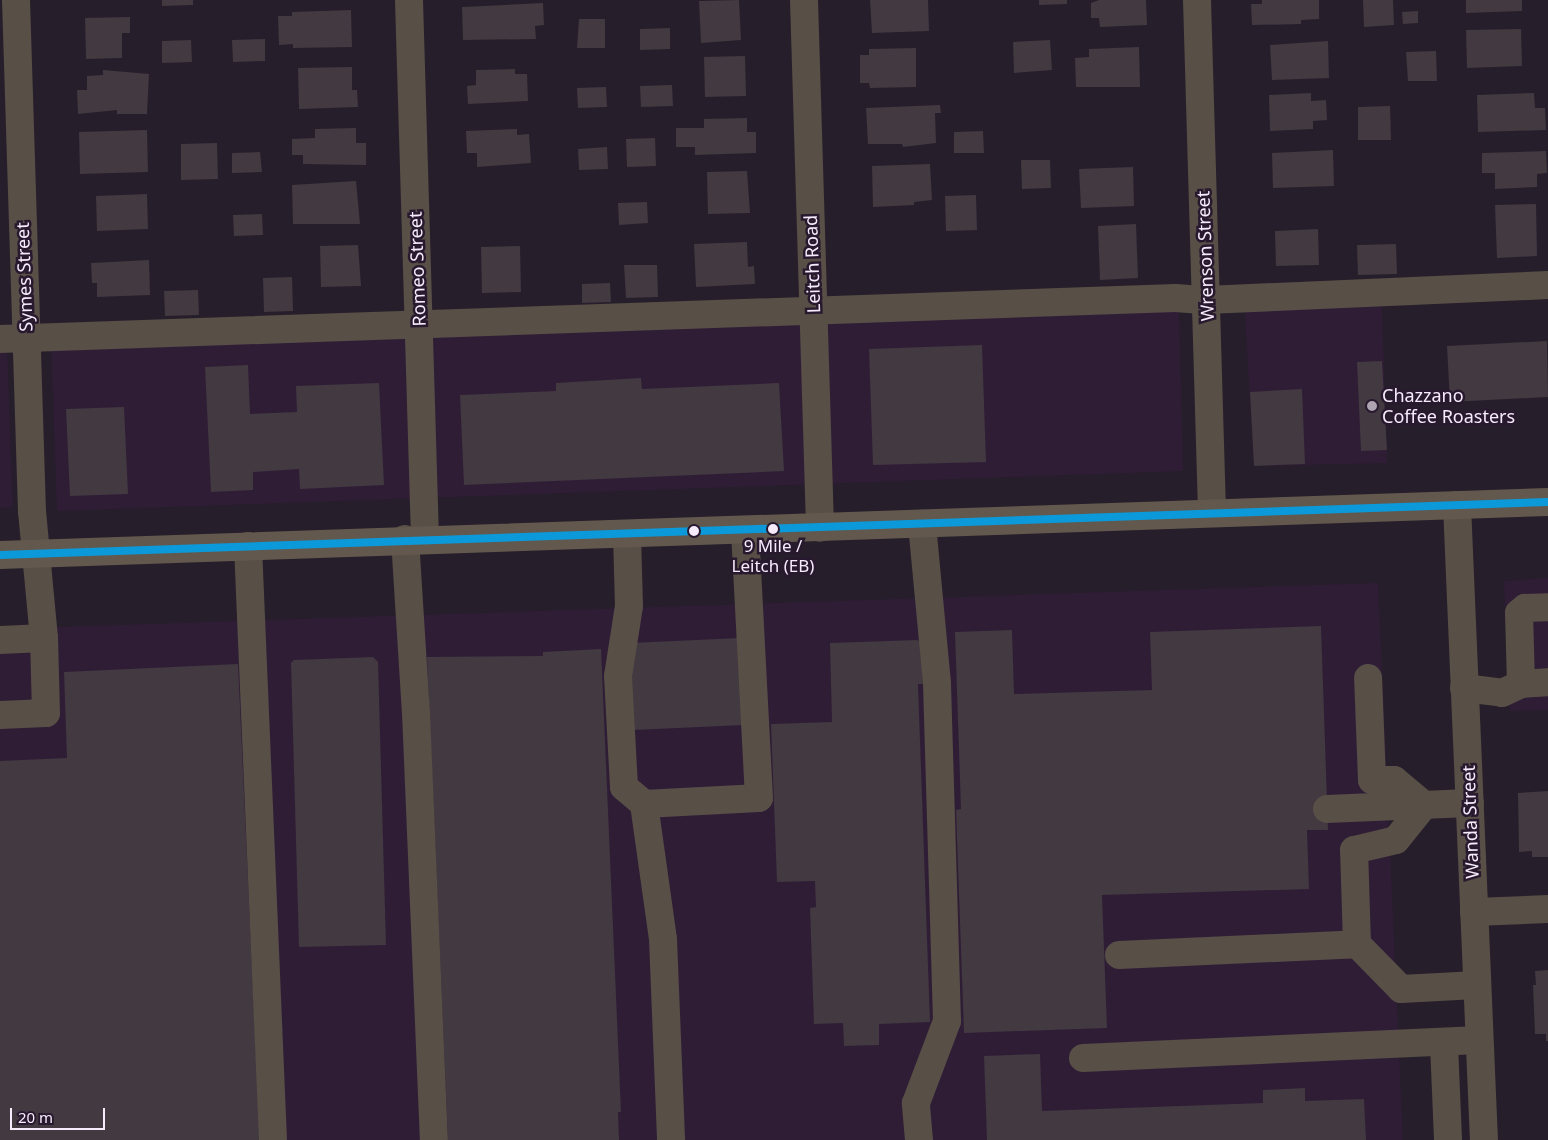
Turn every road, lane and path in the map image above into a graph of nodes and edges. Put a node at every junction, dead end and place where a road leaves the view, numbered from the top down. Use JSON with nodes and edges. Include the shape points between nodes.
{"nodes":[{"id":1,"x":16,"y":0,"type":"edge"},
{"id":2,"x":409,"y":0,"type":"edge"},
{"id":3,"x":804,"y":0,"type":"edge"},
{"id":4,"x":1197,"y":0,"type":"edge"},
{"id":5,"x":1548,"y":285,"type":"edge"},
{"id":6,"x":1206,"y":300,"type":"junction"},
{"id":7,"x":814,"y":312,"type":"junction"},
{"id":8,"x":419,"y":325,"type":"junction"},
{"id":9,"x":13,"y":338,"type":"edge"},
{"id":10,"x":1548,"y":502,"type":"edge"},
{"id":11,"x":1458,"y":505,"type":"junction"},
{"id":12,"x":1212,"y":512,"type":"junction"},
{"id":13,"x":922,"y":524,"type":"junction"},
{"id":14,"x":820,"y":528,"type":"junction"},
{"id":15,"x":745,"y":530,"type":"junction"},
{"id":16,"x":627,"y":535,"type":"junction"},
{"id":17,"x":415,"y":539,"type":"junction"},
{"id":18,"x":248,"y":546,"type":"junction"},
{"id":19,"x":34,"y":554,"type":"junction"},
{"id":20,"x":0,"y":555,"type":"edge"},
{"id":21,"x":1548,"y":607,"type":"edge"},
{"id":22,"x":44,"y":638,"type":"junction"},
{"id":23,"x":0,"y":640,"type":"edge"},
{"id":24,"x":1368,"y":678,"type":"dead end"},
{"id":25,"x":1548,"y":682,"type":"edge"},
{"id":26,"x":1521,"y":684,"type":"junction"},
{"id":27,"x":1464,"y":688,"type":"junction"},
{"id":28,"x":0,"y":715,"type":"edge"},
{"id":29,"x":1470,"y":803,"type":"junction"},
{"id":30,"x":644,"y":804,"type":"junction"},
{"id":31,"x":1424,"y":805,"type":"junction"},
{"id":32,"x":1327,"y":809,"type":"dead end"},
{"id":33,"x":1548,"y":909,"type":"edge"},
{"id":34,"x":1474,"y":912,"type":"junction"},
{"id":35,"x":1357,"y":944,"type":"junction"},
{"id":36,"x":1119,"y":955,"type":"dead end"},
{"id":37,"x":1477,"y":985,"type":"junction"},
{"id":38,"x":1479,"y":1040,"type":"junction"},
{"id":39,"x":1444,"y":1044,"type":"junction"},
{"id":40,"x":1083,"y":1058,"type":"dead end"},
{"id":41,"x":273,"y":1140,"type":"edge"},
{"id":42,"x":434,"y":1140,"type":"edge"},
{"id":43,"x":672,"y":1140,"type":"edge"},
{"id":44,"x":919,"y":1140,"type":"edge"},
{"id":45,"x":1448,"y":1140,"type":"edge"},
{"id":46,"x":1484,"y":1140,"type":"edge"}],
"edges":[{"from":1,"to":9,"type":"street","name":"Symes Street"},
{"from":2,"to":8,"type":"street","name":"Romeo Street"},
{"from":3,"to":7,"type":"street","name":"Leitch Road"},
{"from":4,"to":6,"type":"street","name":"Wrenson Street"},
{"from":5,"to":6,"type":"street"},
{"from":6,"to":7,"type":"street","via":[[1175,298]]},
{"from":6,"to":12,"type":"street","name":"Wrenson Street"},
{"from":7,"to":8,"type":"street"},
{"from":7,"to":14,"type":"street","name":"Leitch Road"},
{"from":8,"to":9,"type":"street"},
{"from":8,"to":17,"type":"street","name":"Romeo Street"},
{"from":9,"to":19,"type":"street","name":"Symes Street"},
{"from":10,"to":11,"type":"main road"},
{"from":11,"to":12,"type":"main road"},
{"from":11,"to":27,"type":"street","name":"Wanda Street"},
{"from":12,"to":13,"type":"main road"},
{"from":13,"to":14,"type":"main road"},
{"from":13,"to":44,"type":"street","via":[[938,683],[947,1021],[916,1103]]},
{"from":14,"to":15,"type":"main road"},
{"from":15,"to":16,"type":"main road"},
{"from":15,"to":30,"type":"street","via":[[759,798]]},
{"from":16,"to":17,"type":"main road"},
{"from":16,"to":30,"type":"street","via":[[629,606],[618,676],[624,788]]},
{"from":17,"to":18,"type":"main road"},
{"from":17,"to":42,"type":"street","name":"Romeo Street","via":[[416,713]]},
{"from":18,"to":19,"type":"main road"},
{"from":18,"to":41,"type":"street"},
{"from":19,"to":20,"type":"main road"},
{"from":19,"to":22,"type":"street","name":"Symes Street"},
{"from":21,"to":26,"type":"street","via":[[1525,608],[1519,613]]},
{"from":22,"to":23,"type":"street"},
{"from":22,"to":28,"type":"street","name":"Symes Street","via":[[46,713]]},
{"from":24,"to":31,"type":"street","via":[[1372,780],[1394,780]]},
{"from":25,"to":26,"type":"street"},
{"from":26,"to":27,"type":"street","via":[[1502,693]]},
{"from":27,"to":29,"type":"street","name":"Wanda Street"},
{"from":29,"to":31,"type":"street"},
{"from":29,"to":34,"type":"street","name":"Wanda Street"},
{"from":30,"to":43,"type":"street","via":[[663,938]]},
{"from":31,"to":32,"type":"street"},
{"from":31,"to":35,"type":"street","via":[[1396,840],[1354,850]]},
{"from":33,"to":34,"type":"street"},
{"from":34,"to":37,"type":"street","name":"Wanda Street"},
{"from":35,"to":36,"type":"street"},
{"from":35,"to":37,"type":"street","via":[[1401,989]]},
{"from":37,"to":38,"type":"street","name":"Wanda Street"},
{"from":38,"to":39,"type":"street"},
{"from":38,"to":46,"type":"street","name":"Wanda Street"},
{"from":39,"to":40,"type":"street"},
{"from":39,"to":45,"type":"street"}]}
